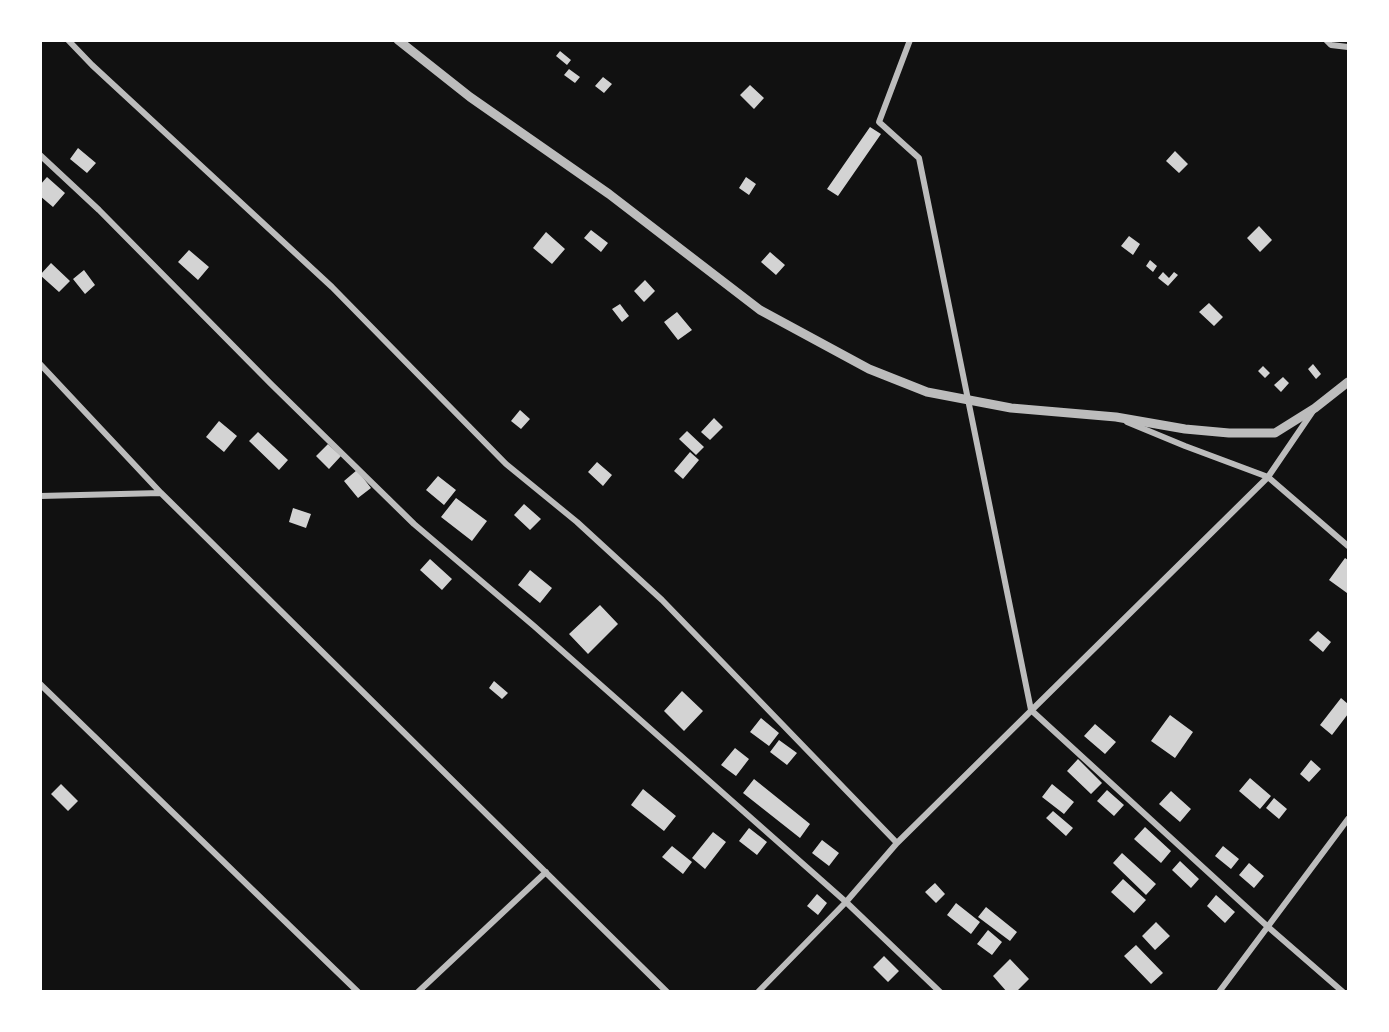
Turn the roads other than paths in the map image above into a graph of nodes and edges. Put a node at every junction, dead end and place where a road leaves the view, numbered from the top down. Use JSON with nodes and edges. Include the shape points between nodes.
{"nodes":[{"id":1,"x":68,"y":40,"type":"edge"},
{"id":2,"x":398,"y":40,"type":"edge"},
{"id":3,"x":910,"y":40,"type":"edge"},
{"id":4,"x":1326,"y":40,"type":"edge"},
{"id":5,"x":1348,"y":47,"type":"edge"},
{"id":6,"x":40,"y":155,"type":"edge"},
{"id":7,"x":40,"y":364,"type":"edge"},
{"id":8,"x":1348,"y":382,"type":"edge"},
{"id":9,"x":968,"y":400,"type":"junction"},
{"id":10,"x":1315,"y":408,"type":"junction"},
{"id":11,"x":1116,"y":417,"type":"junction"},
{"id":12,"x":1268,"y":477,"type":"junction"},
{"id":13,"x":162,"y":493,"type":"junction"},
{"id":14,"x":40,"y":496,"type":"edge"},
{"id":15,"x":1348,"y":546,"type":"edge"},
{"id":16,"x":40,"y":684,"type":"edge"},
{"id":17,"x":1031,"y":710,"type":"junction"},
{"id":18,"x":1348,"y":819,"type":"edge"},
{"id":19,"x":897,"y":843,"type":"junction"},
{"id":20,"x":546,"y":872,"type":"junction"},
{"id":21,"x":846,"y":902,"type":"junction"},
{"id":22,"x":1267,"y":926,"type":"junction"},
{"id":23,"x":358,"y":992,"type":"edge"},
{"id":24,"x":418,"y":992,"type":"edge"},
{"id":25,"x":666,"y":992,"type":"edge"},
{"id":26,"x":758,"y":992,"type":"edge"},
{"id":27,"x":940,"y":992,"type":"edge"},
{"id":28,"x":1219,"y":992,"type":"edge"},
{"id":29,"x":1342,"y":992,"type":"edge"}],
"edges":[{"from":1,"to":19,"type":"street","via":[[332,286],[506,464],[662,600]]},
{"from":2,"to":9,"type":"street","via":[[760,310],[869,369],[927,392]]},
{"from":3,"to":9,"type":"street","via":[[879,122],[919,158]]},
{"from":4,"to":5,"type":"street","via":[[1331,45]]},
{"from":6,"to":21,"type":"street","via":[[414,524]]},
{"from":7,"to":13,"type":"street"},
{"from":8,"to":10,"type":"street"},
{"from":9,"to":11,"type":"street","via":[[1011,408]]},
{"from":9,"to":17,"type":"street"},
{"from":10,"to":11,"type":"street","via":[[1275,433],[1185,429]]},
{"from":10,"to":12,"type":"street"},
{"from":11,"to":12,"type":"street"},
{"from":12,"to":15,"type":"street"},
{"from":12,"to":17,"type":"street"},
{"from":13,"to":14,"type":"street"},
{"from":13,"to":20,"type":"street"},
{"from":16,"to":23,"type":"street"},
{"from":17,"to":19,"type":"street"},
{"from":17,"to":22,"type":"street"},
{"from":18,"to":22,"type":"street"},
{"from":19,"to":21,"type":"street"},
{"from":20,"to":24,"type":"street"},
{"from":20,"to":25,"type":"street"},
{"from":21,"to":26,"type":"street"},
{"from":21,"to":27,"type":"street"},
{"from":22,"to":28,"type":"street"},
{"from":22,"to":29,"type":"street"}]}
